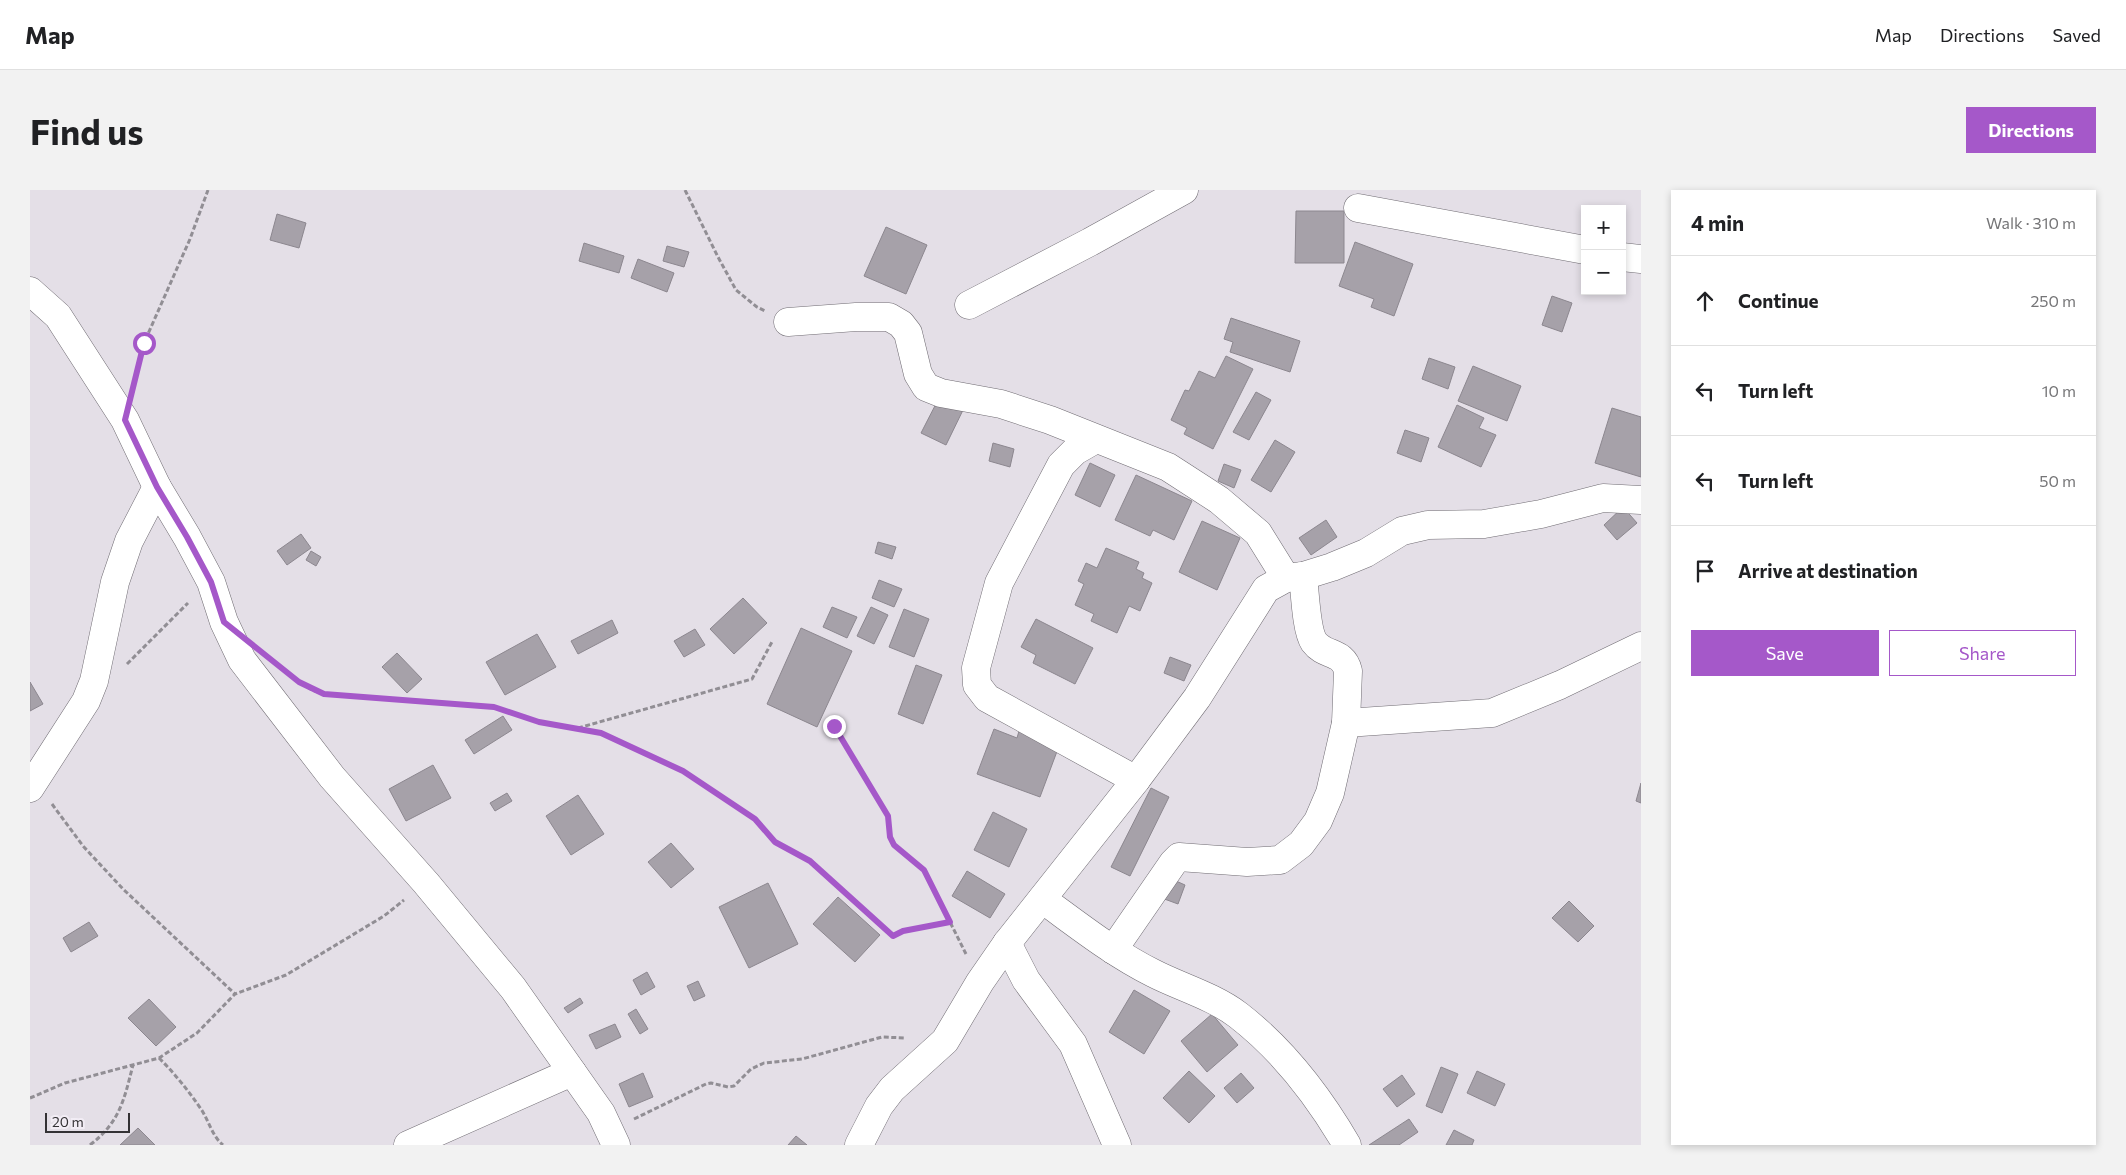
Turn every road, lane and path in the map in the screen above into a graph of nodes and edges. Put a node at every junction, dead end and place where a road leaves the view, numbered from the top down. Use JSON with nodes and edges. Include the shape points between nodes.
{"nodes":[{"id":1,"x":208,"y":190,"type":"edge"},
{"id":2,"x":685,"y":190,"type":"edge"},
{"id":3,"x":1184,"y":190,"type":"edge"},
{"id":4,"x":1358,"y":208,"type":"dead end"},
{"id":5,"x":1581,"y":249,"type":"edge"},
{"id":6,"x":1626,"y":257,"type":"edge"},
{"id":7,"x":1641,"y":259,"type":"edge"},
{"id":8,"x":30,"y":291,"type":"edge"},
{"id":9,"x":969,"y":305,"type":"dead end"},
{"id":10,"x":788,"y":322,"type":"joint"},
{"id":11,"x":125,"y":420,"type":"junction"},
{"id":12,"x":1096,"y":439,"type":"junction"},
{"id":13,"x":157,"y":487,"type":"junction"},
{"id":14,"x":1641,"y":500,"type":"edge"},
{"id":15,"x":1294,"y":577,"type":"junction"},
{"id":16,"x":211,"y":582,"type":"junction"},
{"id":17,"x":773,"y":640,"type":"dead end"},
{"id":18,"x":1641,"y":646,"type":"edge"},
{"id":19,"x":292,"y":676,"type":"dead end"},
{"id":20,"x":94,"y":681,"type":"junction"},
{"id":21,"x":1346,"y":723,"type":"junction"},
{"id":22,"x":834,"y":726,"type":"dead end"},
{"id":23,"x":575,"y":729,"type":"junction"},
{"id":24,"x":1136,"y":780,"type":"junction"},
{"id":25,"x":33,"y":785,"type":"edge"},
{"id":26,"x":426,"y":883,"type":"junction"},
{"id":27,"x":1042,"y":899,"type":"junction"},
{"id":28,"x":950,"y":922,"type":"junction"},
{"id":29,"x":1007,"y":943,"type":"junction"},
{"id":30,"x":1113,"y":950,"type":"junction"},
{"id":31,"x":980,"y":982,"type":"junction"},
{"id":32,"x":235,"y":994,"type":"junction"},
{"id":33,"x":945,"y":1041,"type":"junction"},
{"id":34,"x":159,"y":1058,"type":"junction"},
{"id":35,"x":133,"y":1065,"type":"junction"},
{"id":36,"x":572,"y":1072,"type":"junction"},
{"id":37,"x":30,"y":1098,"type":"edge"},
{"id":38,"x":612,"y":1138,"type":"edge"},
{"id":39,"x":90,"y":1145,"type":"edge"},
{"id":40,"x":224,"y":1145,"type":"edge"},
{"id":41,"x":408,"y":1145,"type":"edge"},
{"id":42,"x":860,"y":1145,"type":"edge"},
{"id":43,"x":1117,"y":1145,"type":"edge"},
{"id":44,"x":1347,"y":1145,"type":"edge"}],
"edges":[{"from":1,"to":11,"type":"path","via":[[144,343]]},
{"from":2,"to":10,"type":"path","via":[[736,290],[757,307]]},
{"from":3,"to":9,"type":"street"},
{"from":4,"to":5,"type":"street"},
{"from":6,"to":7,"type":"street"},
{"from":8,"to":11,"type":"street","via":[[58,316]]},
{"from":10,"to":12,"type":"street","via":[[888,318],[901,324],[908,333],[918,374],[926,386],[941,393],[1001,404]]},
{"from":11,"to":13,"type":"street"},
{"from":12,"to":15,"type":"street","via":[[1168,466],[1219,500],[1258,533]]},
{"from":12,"to":24,"type":"street","via":[[1061,465],[999,583],[976,668],[977,685],[987,698]]},
{"from":13,"to":16,"type":"street"},
{"from":13,"to":20,"type":"street","via":[[129,540],[115,582]]},
{"from":14,"to":15,"type":"street","via":[[1603,498],[1484,524],[1428,525],[1402,530],[1366,553],[1332,567]]},
{"from":15,"to":21,"type":"street","via":[[1313,640],[1346,664]]},
{"from":15,"to":24,"type":"street","via":[[1266,589],[1197,698]]},
{"from":16,"to":20,"type":"path","via":[[132,660],[117,672]]},
{"from":16,"to":26,"type":"street","via":[[224,622],[242,660],[332,777]]},
{"from":17,"to":23,"type":"path","via":[[752,680]]},
{"from":18,"to":21,"type":"street","via":[[1560,686],[1492,713]]},
{"from":19,"to":23,"type":"path","via":[[324,694],[494,707],[539,722]]},
{"from":20,"to":25,"type":"street","via":[[86,701]]},
{"from":21,"to":30,"type":"street","via":[[1330,793],[1318,822],[1301,844],[1280,860],[1247,862],[1179,857]]},
{"from":22,"to":28,"type":"path","via":[[888,816],[894,845],[924,870]]},
{"from":23,"to":28,"type":"path","via":[[601,733],[683,771],[755,819],[775,842],[810,861],[893,936]]},
{"from":24,"to":27,"type":"street"},
{"from":25,"to":32,"type":"path","via":[[123,889]]},
{"from":26,"to":32,"type":"path","via":[[384,916],[286,975]]},
{"from":26,"to":36,"type":"street","via":[[513,988]]},
{"from":27,"to":29,"type":"street"},
{"from":27,"to":30,"type":"street"},
{"from":28,"to":31,"type":"path"},
{"from":29,"to":31,"type":"street"},
{"from":29,"to":43,"type":"street","via":[[1026,980],[1073,1044]]},
{"from":30,"to":44,"type":"street","via":[[1237,1015],[1290,1063]]},
{"from":31,"to":33,"type":"street"},
{"from":32,"to":34,"type":"path","via":[[197,1033]]},
{"from":33,"to":38,"type":"path","via":[[882,1037],[802,1059],[764,1063],[751,1069],[734,1086],[706,1084]]},
{"from":33,"to":42,"type":"street","via":[[892,1089],[879,1106]]},
{"from":34,"to":35,"type":"path"},
{"from":34,"to":40,"type":"path","via":[[183,1083]]},
{"from":35,"to":37,"type":"path","via":[[66,1083]]},
{"from":35,"to":39,"type":"path","via":[[116,1119]]},
{"from":36,"to":38,"type":"street","via":[[601,1114]]},
{"from":36,"to":41,"type":"street"}]}
